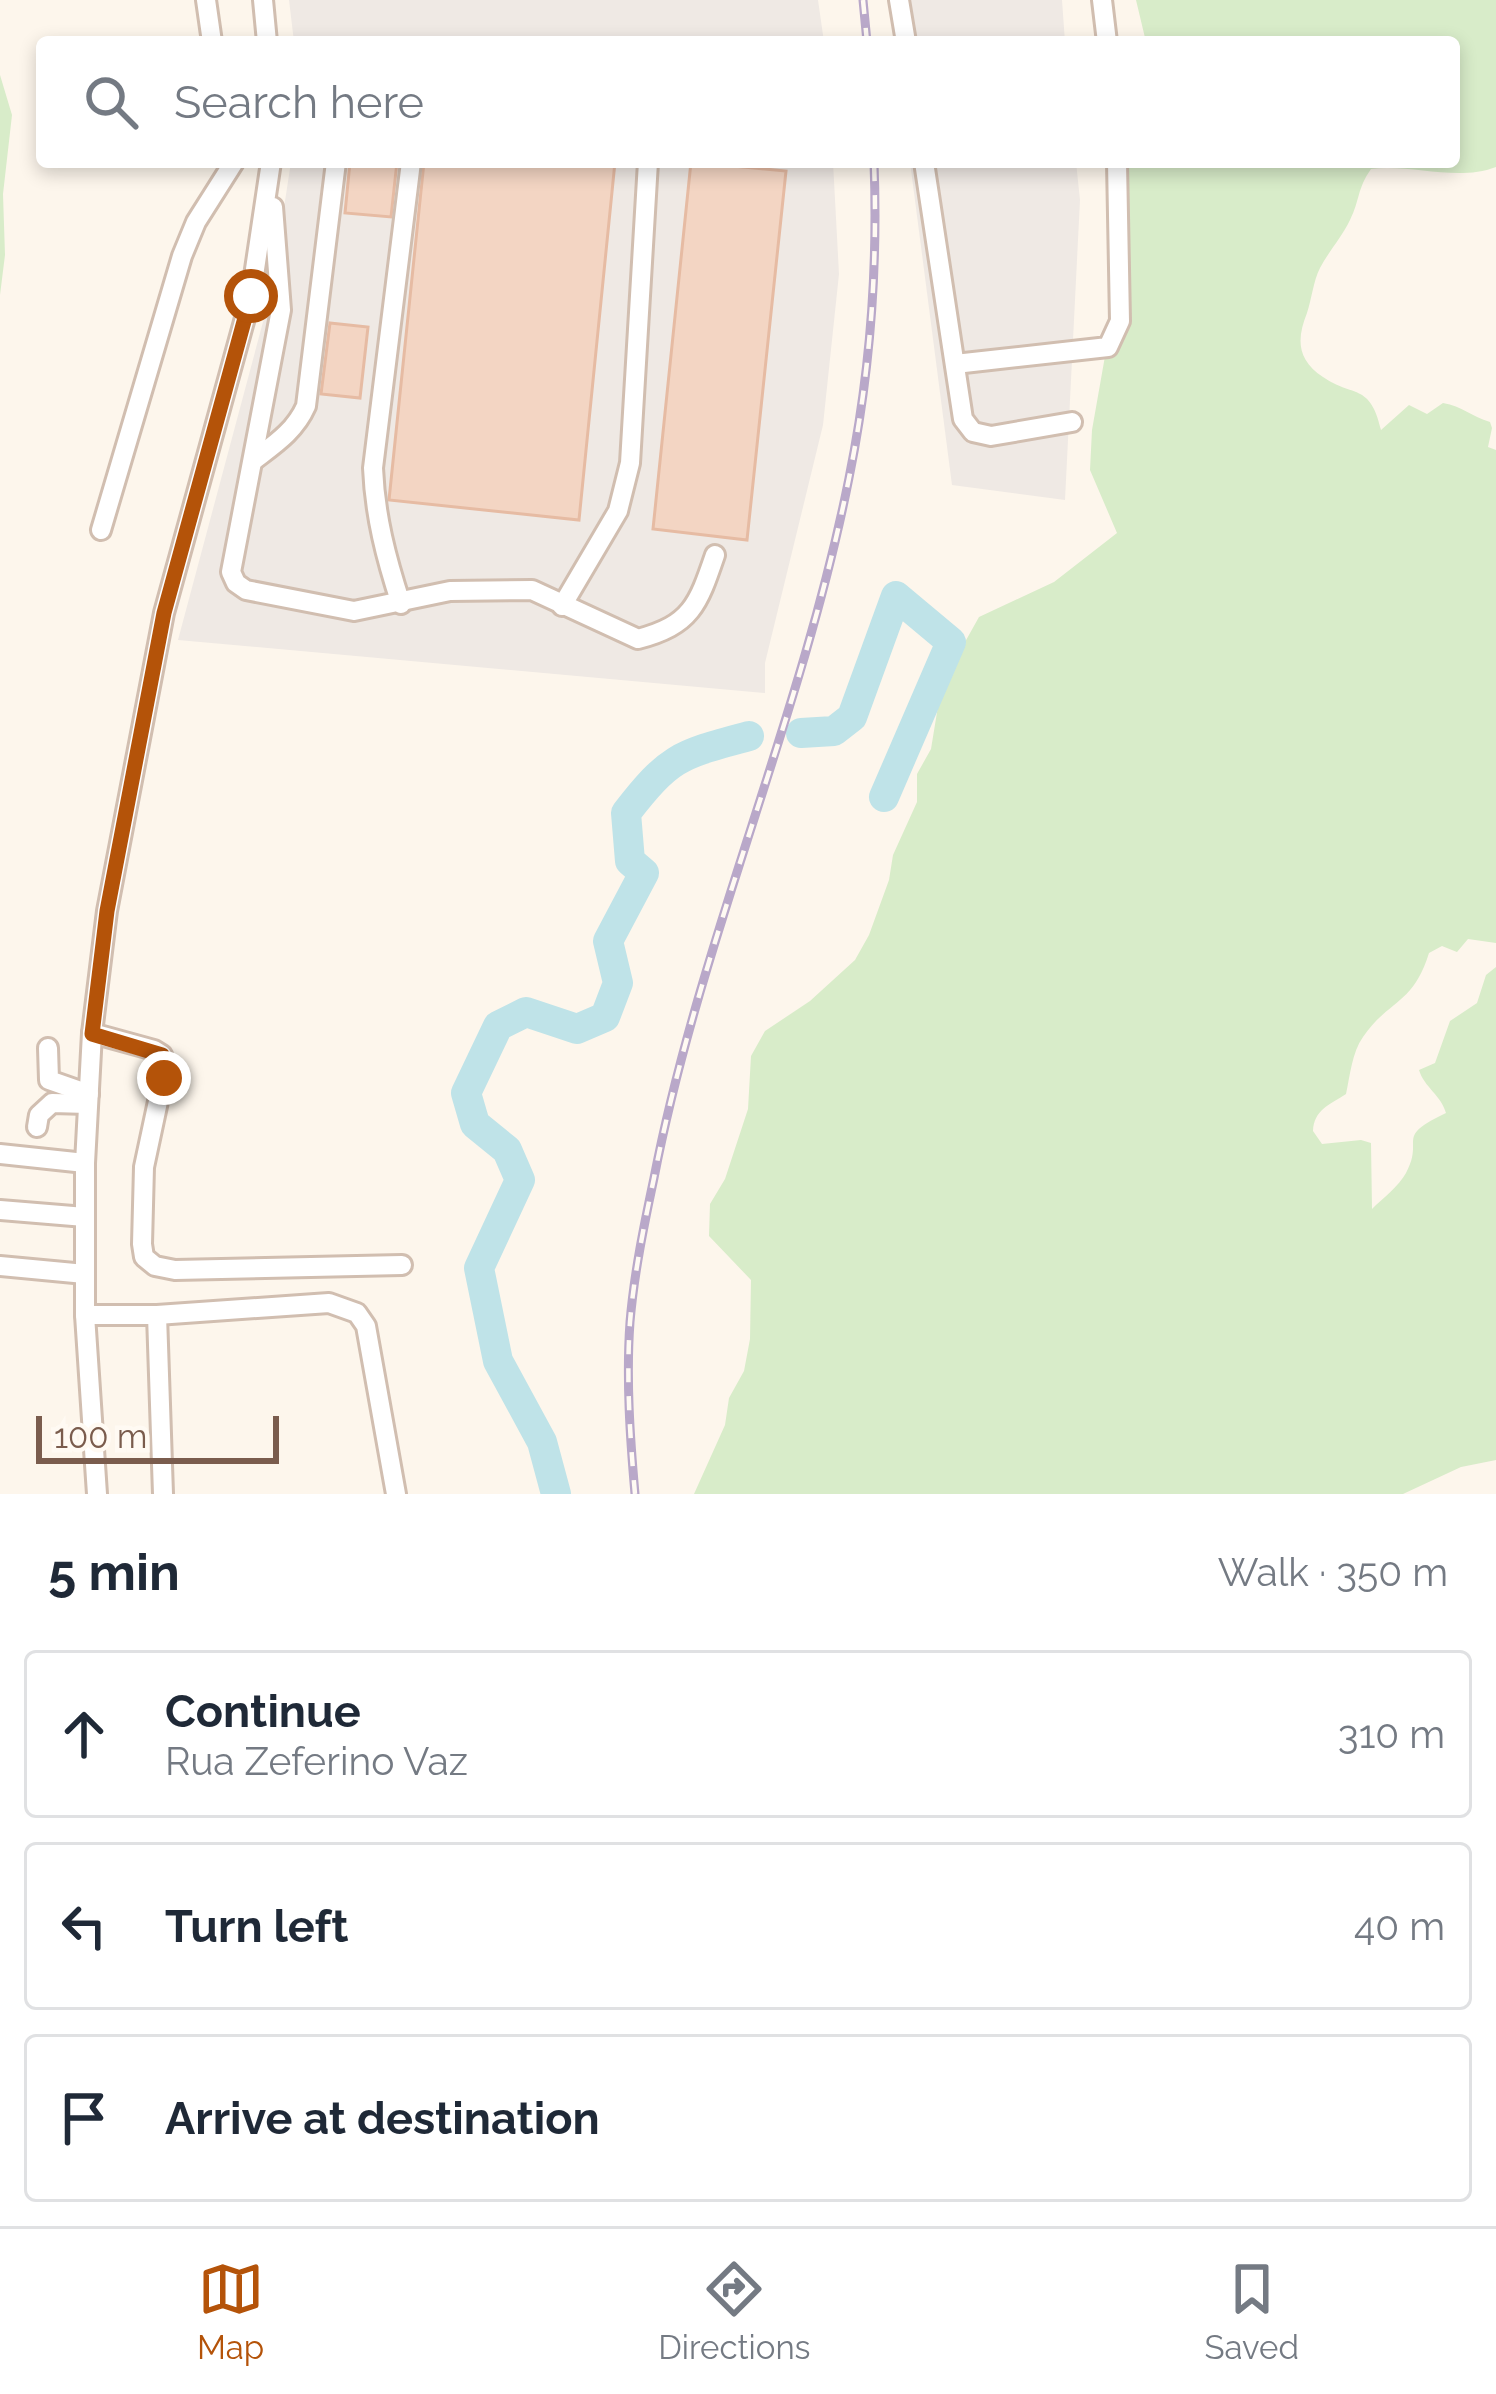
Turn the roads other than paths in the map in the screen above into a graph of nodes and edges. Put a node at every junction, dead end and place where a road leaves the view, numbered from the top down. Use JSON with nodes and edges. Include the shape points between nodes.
{"nodes":[{"id":1,"x":206,"y":0,"type":"edge"},
{"id":2,"x":262,"y":0,"type":"edge"},
{"id":3,"x":899,"y":0,"type":"edge"},
{"id":4,"x":1102,"y":0,"type":"edge"},
{"id":5,"x":211,"y":36,"type":"edge"},
{"id":6,"x":266,"y":36,"type":"edge"},
{"id":7,"x":905,"y":36,"type":"edge"},
{"id":8,"x":1106,"y":36,"type":"edge"},
{"id":9,"x":230,"y":168,"type":"edge"},
{"id":10,"x":335,"y":168,"type":"edge"},
{"id":11,"x":410,"y":168,"type":"edge"},
{"id":12,"x":648,"y":168,"type":"edge"},
{"id":13,"x":925,"y":168,"type":"edge"},
{"id":14,"x":1117,"y":168,"type":"edge"},
{"id":15,"x":270,"y":171,"type":"edge"},
{"id":16,"x":955,"y":364,"type":"junction"},
{"id":17,"x":1072,"y":422,"type":"dead end"},
{"id":18,"x":254,"y":460,"type":"junction"},
{"id":19,"x":100,"y":530,"type":"dead end"},
{"id":20,"x":715,"y":555,"type":"dead end"},
{"id":21,"x":401,"y":604,"type":"junction"},
{"id":22,"x":562,"y":606,"type":"junction"},
{"id":23,"x":92,"y":1034,"type":"junction"},
{"id":24,"x":48,"y":1048,"type":"dead end"},
{"id":25,"x":88,"y":1099,"type":"junction"},
{"id":26,"x":37,"y":1127,"type":"dead end"},
{"id":27,"x":0,"y":1154,"type":"edge"},
{"id":28,"x":85,"y":1163,"type":"junction"},
{"id":29,"x":0,"y":1210,"type":"edge"},
{"id":30,"x":85,"y":1217,"type":"junction"},
{"id":31,"x":402,"y":1264,"type":"dead end"},
{"id":32,"x":0,"y":1266,"type":"edge"},
{"id":33,"x":85,"y":1274,"type":"junction"},
{"id":34,"x":85,"y":1315,"type":"junction"},
{"id":35,"x":157,"y":1315,"type":"junction"},
{"id":36,"x":97,"y":1494,"type":"edge"},
{"id":37,"x":164,"y":1494,"type":"edge"},
{"id":38,"x":396,"y":1494,"type":"edge"}],
"edges":[{"from":1,"to":5,"type":"street"},
{"from":2,"to":6,"type":"street"},
{"from":3,"to":7,"type":"street"},
{"from":4,"to":8,"type":"street"},
{"from":9,"to":19,"type":"street","via":[[182,256]]},
{"from":10,"to":18,"type":"street","via":[[306,406]]},
{"from":11,"to":21,"type":"street","via":[[373,468],[374,506]]},
{"from":12,"to":22,"type":"street","via":[[630,463],[618,511]]},
{"from":13,"to":16,"type":"street"},
{"from":14,"to":16,"type":"street","via":[[1120,321],[1108,347]]},
{"from":15,"to":18,"type":"street","via":[[281,310]]},
{"from":15,"to":23,"type":"street","via":[[251,296],[164,613]]},
{"from":16,"to":17,"type":"street","via":[[963,419],[973,432]]},
{"from":18,"to":21,"type":"street","via":[[231,572],[236,583],[354,611]]},
{"from":20,"to":22,"type":"street","via":[[700,597],[673,630],[638,639]]},
{"from":21,"to":22,"type":"street","via":[[450,591],[532,590]]},
{"from":23,"to":25,"type":"street"},
{"from":23,"to":31,"type":"street","via":[[154,1050],[166,1064],[144,1167],[142,1244],[155,1266]]},
{"from":24,"to":25,"type":"street","via":[[49,1080]]},
{"from":25,"to":26,"type":"street","via":[[52,1103]]},
{"from":25,"to":28,"type":"street"},
{"from":27,"to":28,"type":"street"},
{"from":28,"to":30,"type":"street"},
{"from":29,"to":30,"type":"street"},
{"from":30,"to":33,"type":"street"},
{"from":32,"to":33,"type":"street"},
{"from":33,"to":34,"type":"street"},
{"from":34,"to":35,"type":"street"},
{"from":34,"to":36,"type":"street"},
{"from":35,"to":37,"type":"street"},
{"from":35,"to":38,"type":"street","via":[[329,1304],[357,1312],[367,1326]]}]}
